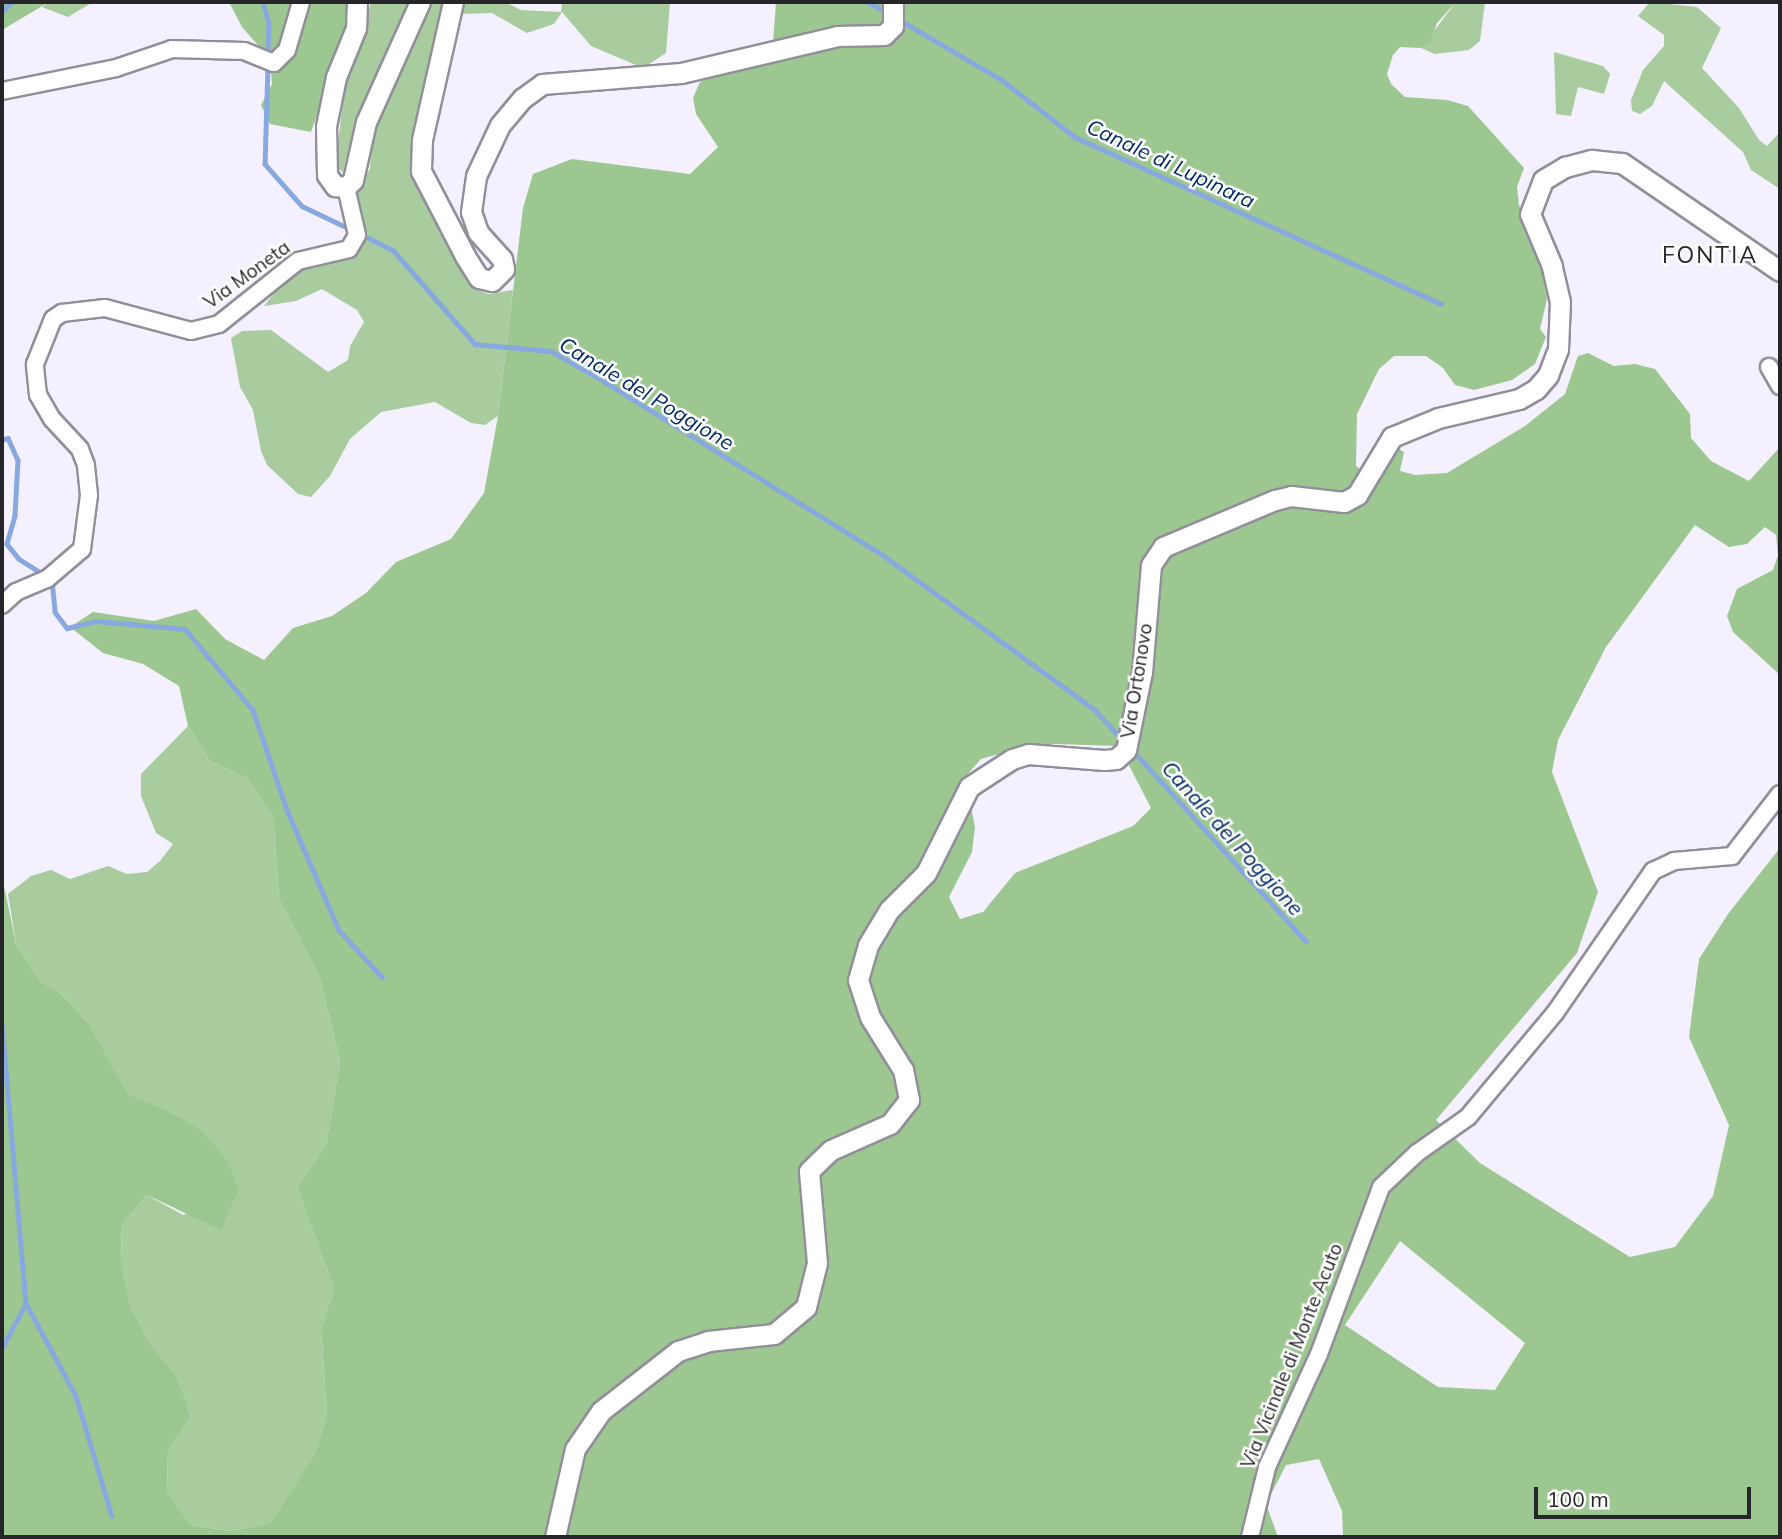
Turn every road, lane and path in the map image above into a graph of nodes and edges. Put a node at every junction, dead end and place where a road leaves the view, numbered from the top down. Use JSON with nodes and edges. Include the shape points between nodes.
{"nodes":[{"id":1,"x":301,"y":2,"type":"edge"},
{"id":2,"x":357,"y":2,"type":"edge"},
{"id":3,"x":420,"y":2,"type":"edge"},
{"id":4,"x":453,"y":2,"type":"edge"},
{"id":5,"x":893,"y":2,"type":"edge"},
{"id":6,"x":2,"y":91,"type":"edge"},
{"id":7,"x":345,"y":187,"type":"junction"},
{"id":8,"x":1780,"y":271,"type":"edge"},
{"id":9,"x":1769,"y":368,"type":"dead end"},
{"id":10,"x":1780,"y":386,"type":"edge"},
{"id":11,"x":2,"y":605,"type":"edge"},
{"id":12,"x":1780,"y":794,"type":"edge"},
{"id":13,"x":555,"y":1537,"type":"edge"},
{"id":14,"x":1250,"y":1537,"type":"edge"}],
"edges":[{"from":1,"to":6,"type":"street","via":[[286,50],[274,63],[244,51],[172,49],[116,68]]},
{"from":2,"to":7,"type":"street","via":[[356,28],[336,77],[326,126],[327,175],[335,186]]},
{"from":3,"to":7,"type":"street","via":[[366,122],[353,180]]},
{"from":4,"to":5,"type":"street","via":[[422,140],[421,171],[464,256],[479,278],[492,281],[505,269],[478,232],[471,212],[476,176],[500,125],[523,97],[542,84],[681,72],[837,36],[884,35],[892,26]]},
{"from":7,"to":11,"type":"street","name":"Via Moneta","via":[[357,235],[349,249],[298,261],[219,324],[191,331],[105,308],[62,313],[53,319],[35,364],[38,395],[52,419],[80,449],[89,495],[82,549],[47,579],[16,592]]},
{"from":8,"to":13,"type":"street","name":"Via Ortonovo","via":[[1622,163],[1592,160],[1557,171],[1536,192],[1530,214],[1552,266],[1561,313],[1558,349],[1548,375],[1535,389],[1519,399],[1438,418],[1392,437],[1357,495],[1344,502],[1291,496],[1275,500],[1169,542],[1154,555],[1142,671],[1126,750],[1104,760],[1028,754],[969,787],[926,873],[889,910],[868,945],[858,980],[870,1017],[903,1070],[909,1100],[890,1124],[831,1150],[809,1171],[817,1263],[806,1307],[774,1334],[708,1341],[678,1351],[601,1411],[576,1449]]},
{"from":9,"to":10,"type":"street"},
{"from":12,"to":14,"type":"street","name":"Via Vicinale di Monte Acuto","via":[[1732,856],[1674,861],[1653,871],[1555,1013],[1468,1117],[1417,1153],[1381,1187],[1324,1342],[1267,1467]]}]}
